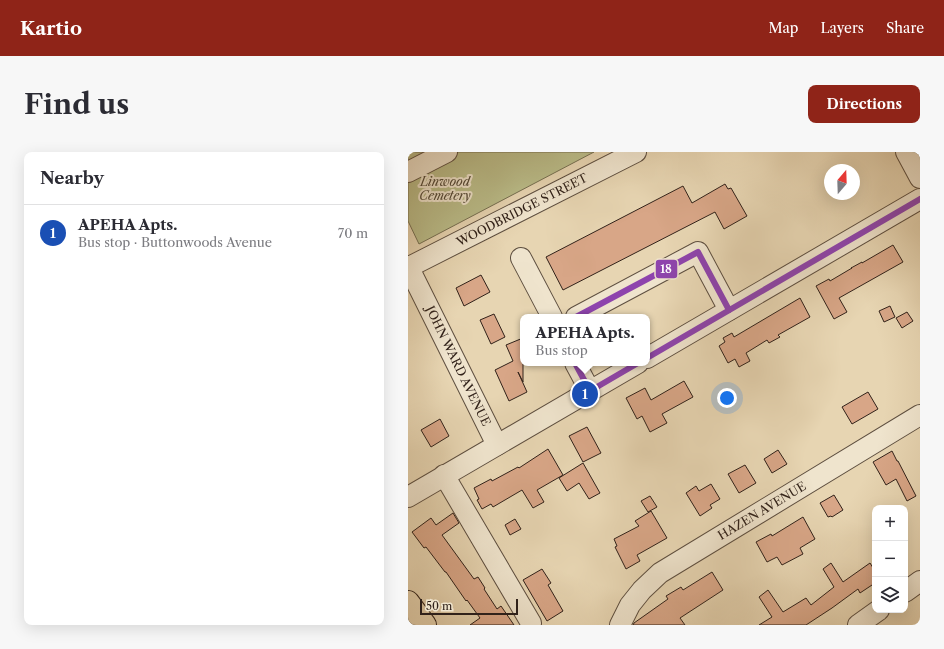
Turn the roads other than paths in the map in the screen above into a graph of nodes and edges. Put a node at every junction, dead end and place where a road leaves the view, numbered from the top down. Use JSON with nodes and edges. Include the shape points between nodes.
{"nodes":[{"id":1,"x":447,"y":152,"type":"edge"},
{"id":2,"x":636,"y":152,"type":"edge"},
{"id":3,"x":906,"y":152,"type":"edge"},
{"id":4,"x":408,"y":171,"type":"edge"},
{"id":5,"x":920,"y":178,"type":"edge"},
{"id":6,"x":920,"y":199,"type":"edge"},
{"id":7,"x":521,"y":258,"type":"dead end"},
{"id":8,"x":408,"y":267,"type":"edge"},
{"id":9,"x":729,"y":310,"type":"junction"},
{"id":10,"x":550,"y":314,"type":"edge"},
{"id":11,"x":582,"y":314,"type":"edge"},
{"id":12,"x":650,"y":356,"type":"edge"},
{"id":13,"x":577,"y":366,"type":"edge"},
{"id":14,"x":633,"y":366,"type":"edge"},
{"id":15,"x":590,"y":391,"type":"junction"},
{"id":16,"x":920,"y":415,"type":"edge"},
{"id":17,"x":497,"y":445,"type":"junction"},
{"id":18,"x":444,"y":476,"type":"junction"},
{"id":19,"x":408,"y":496,"type":"edge"},
{"id":20,"x":920,"y":582,"type":"edge"},
{"id":21,"x":908,"y":590,"type":"edge"},
{"id":22,"x":408,"y":602,"type":"edge"},
{"id":23,"x":875,"y":613,"type":"edge"},
{"id":24,"x":531,"y":623,"type":"dead end"},
{"id":25,"x":425,"y":625,"type":"edge"},
{"id":26,"x":620,"y":625,"type":"edge"},
{"id":27,"x":858,"y":625,"type":"edge"}],
"edges":[{"from":1,"to":4,"type":"street"},
{"from":2,"to":8,"type":"street","name":"WOODBRIDGE STREET"},
{"from":3,"to":5,"type":"street"},
{"from":6,"to":9,"type":"street"},
{"from":7,"to":10,"type":"street"},
{"from":8,"to":17,"type":"street","name":"JOHN WARD AVENUE"},
{"from":9,"to":11,"type":"street","via":[[698,252]]},
{"from":9,"to":12,"type":"street"},
{"from":13,"to":15,"type":"street"},
{"from":14,"to":15,"type":"street"},
{"from":15,"to":17,"type":"street"},
{"from":16,"to":26,"type":"street","name":"HAZEN AVENUE","via":[[660,573],[642,590]]},
{"from":17,"to":18,"type":"street"},
{"from":18,"to":19,"type":"street"},
{"from":18,"to":24,"type":"street"},
{"from":20,"to":21,"type":"street"},
{"from":22,"to":25,"type":"main road"},
{"from":23,"to":27,"type":"street"}]}
